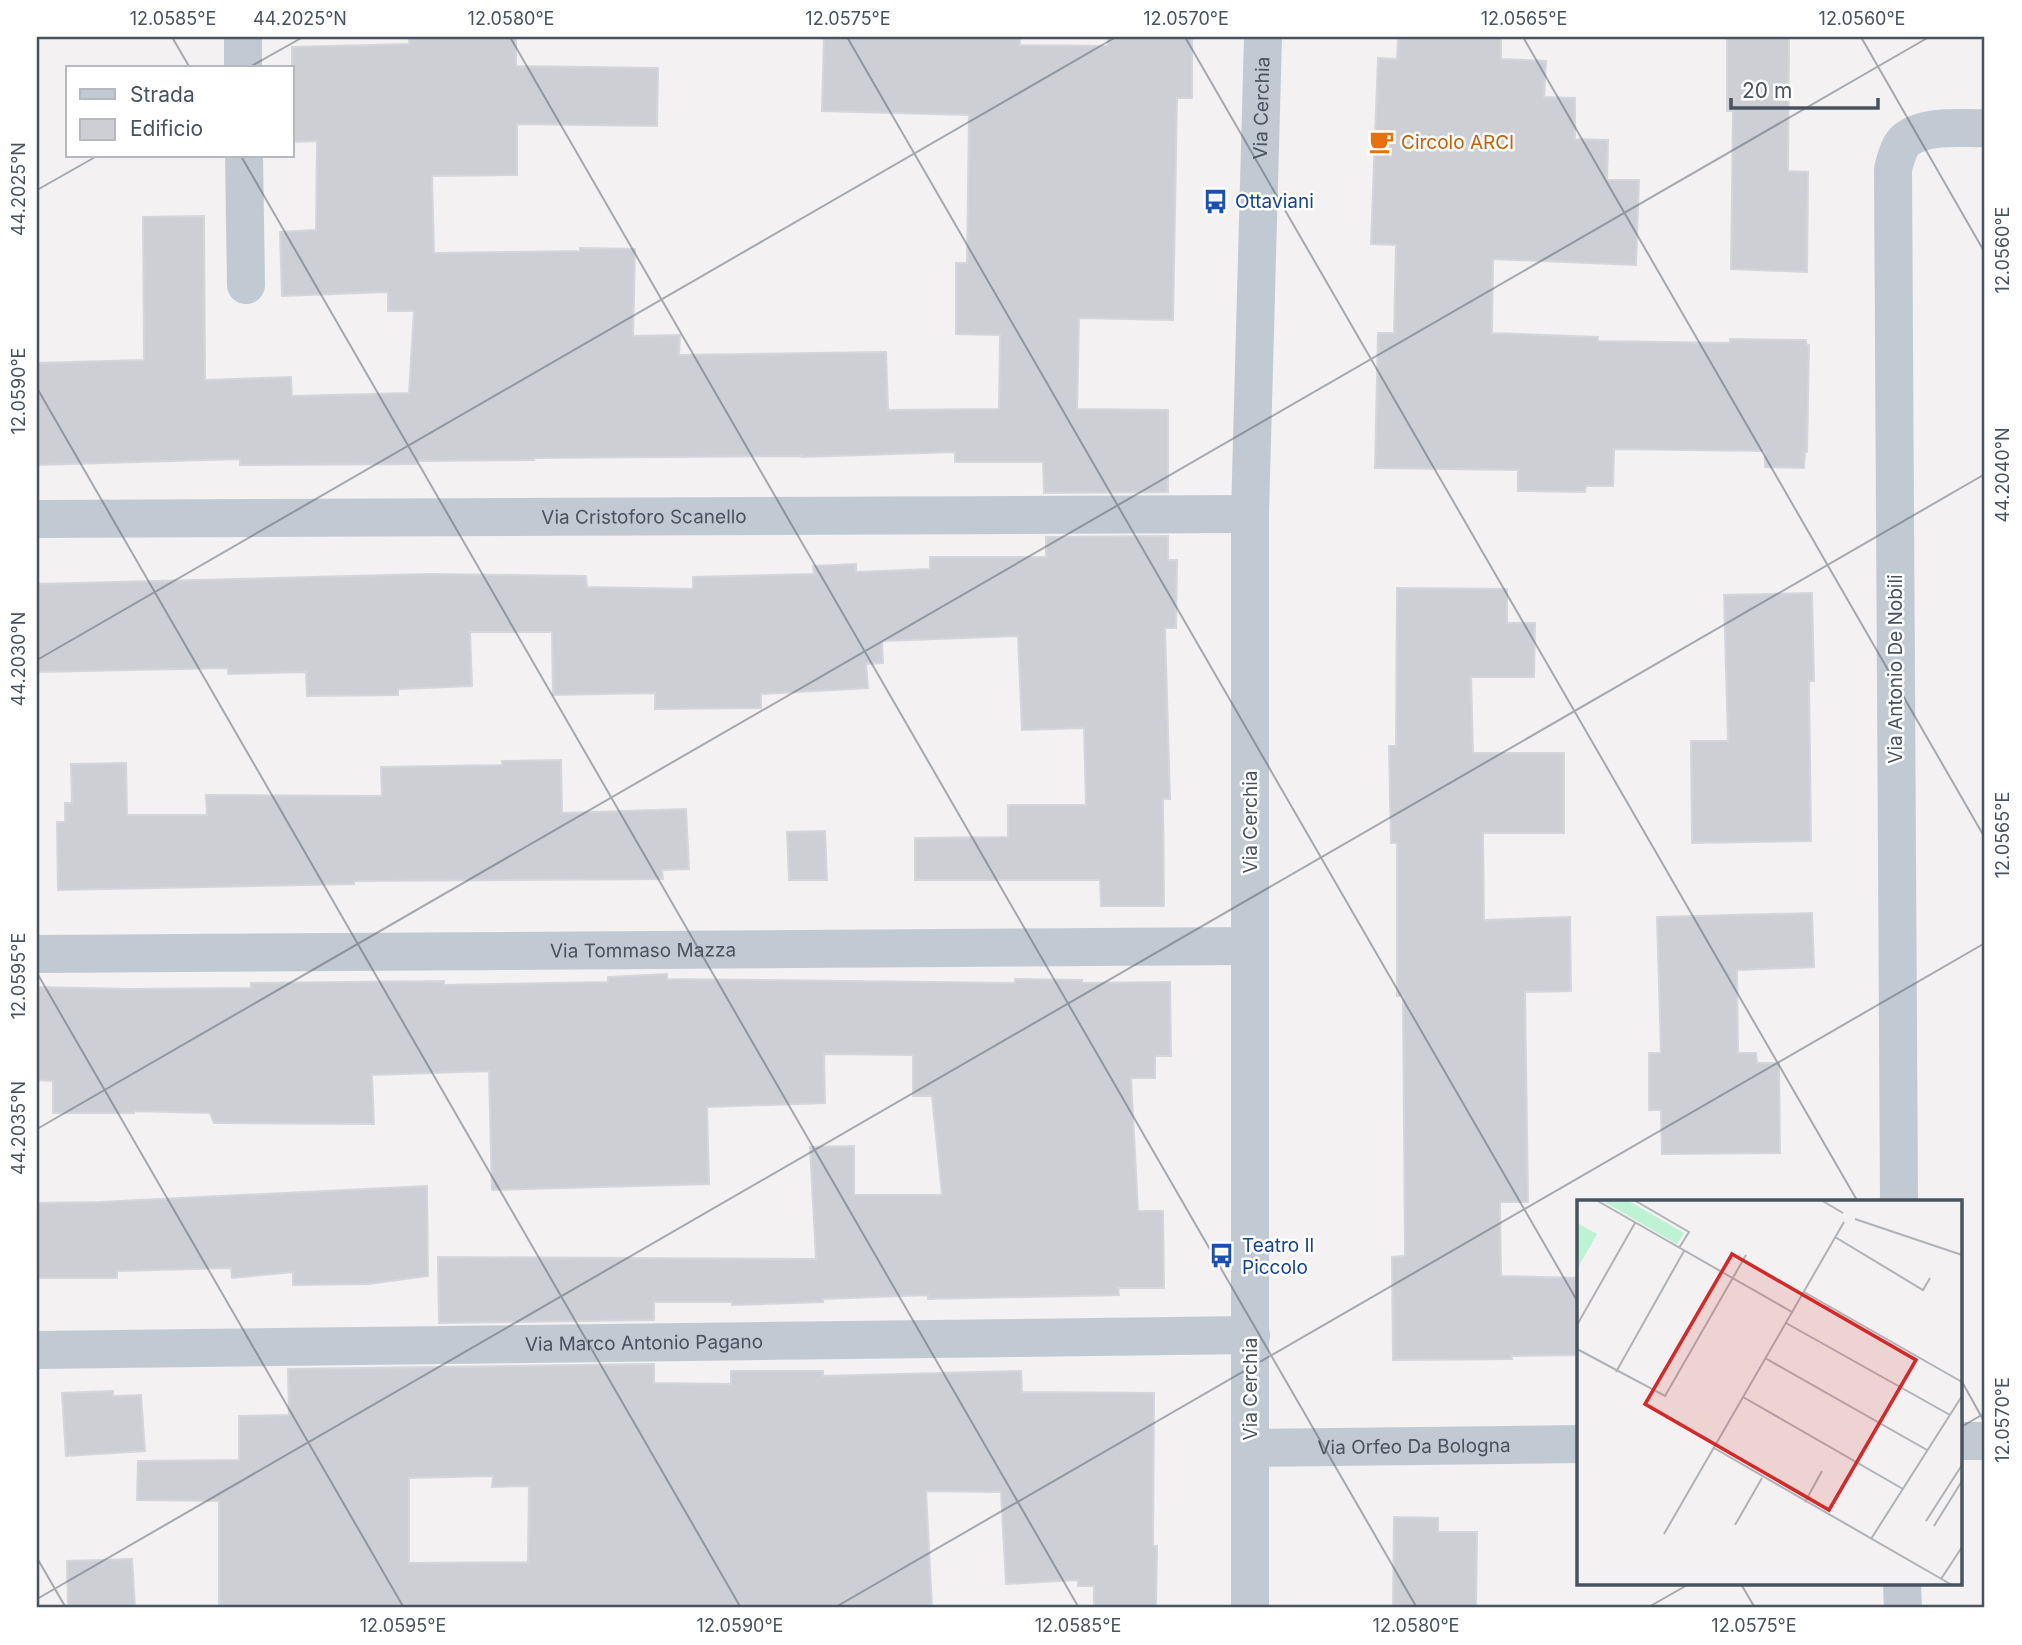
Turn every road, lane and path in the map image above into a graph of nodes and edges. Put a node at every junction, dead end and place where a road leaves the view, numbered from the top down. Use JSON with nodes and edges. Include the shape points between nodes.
{"nodes":[{"id":1,"x":243,"y":37,"type":"edge"},
{"id":2,"x":1263,"y":37,"type":"edge"},
{"id":3,"x":243,"y":66,"type":"edge"},
{"id":4,"x":1985,"y":128,"type":"edge"},
{"id":5,"x":244,"y":158,"type":"edge"},
{"id":6,"x":246,"y":285,"type":"dead end"},
{"id":7,"x":1250,"y":514,"type":"junction"},
{"id":8,"x":37,"y":519,"type":"edge"},
{"id":9,"x":1249,"y":946,"type":"junction"},
{"id":10,"x":37,"y":954,"type":"edge"},
{"id":11,"x":1899,"y":1200,"type":"edge"},
{"id":12,"x":1251,"y":1335,"type":"junction"},
{"id":13,"x":37,"y":1350,"type":"edge"},
{"id":14,"x":1962,"y":1441,"type":"edge"},
{"id":15,"x":1985,"y":1441,"type":"edge"},
{"id":16,"x":1577,"y":1444,"type":"edge"},
{"id":17,"x":1250,"y":1448,"type":"junction"},
{"id":18,"x":1902,"y":1586,"type":"edge"},
{"id":19,"x":1250,"y":1608,"type":"edge"},
{"id":20,"x":1903,"y":1608,"type":"edge"}],
"edges":[{"from":1,"to":3,"type":"street"},
{"from":2,"to":7,"type":"street","name":"Via Cerchia"},
{"from":4,"to":11,"type":"street","name":"Via Antonio De Nobili","via":[[1920,132],[1906,139],[1893,169]]},
{"from":5,"to":6,"type":"street"},
{"from":7,"to":8,"type":"street","name":"Via Cristoforo Scanello"},
{"from":7,"to":9,"type":"street","name":"Via Cerchia"},
{"from":9,"to":10,"type":"street","name":"Via Tommaso Mazza"},
{"from":9,"to":12,"type":"street","name":"Via Cerchia"},
{"from":12,"to":13,"type":"street","name":"Via Marco Antonio Pagano"},
{"from":12,"to":17,"type":"street","name":"Via Cerchia"},
{"from":14,"to":15,"type":"street"},
{"from":16,"to":17,"type":"street","name":"Via Orfeo Da Bologna"},
{"from":17,"to":19,"type":"street","name":"Via Cerchia"},
{"from":18,"to":20,"type":"street"}]}
